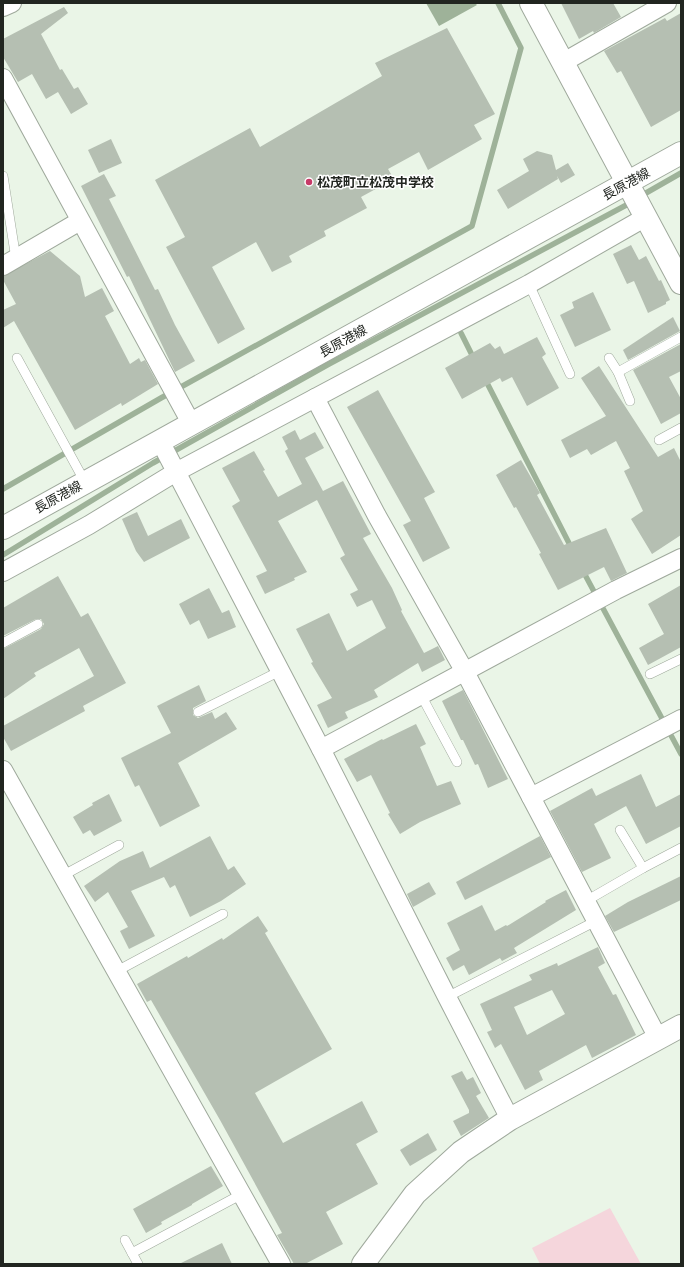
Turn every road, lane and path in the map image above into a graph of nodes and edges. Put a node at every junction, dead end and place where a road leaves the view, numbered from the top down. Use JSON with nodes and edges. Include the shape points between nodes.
{"nodes":[{"id":1,"x":12,"y":3,"type":"edge"},
{"id":2,"x":531,"y":3,"type":"edge"},
{"id":3,"x":667,"y":3,"type":"edge"},
{"id":4,"x":3,"y":7,"type":"edge"},
{"id":5,"x":562,"y":63,"type":"junction"},
{"id":6,"x":5,"y":89,"type":"edge"},
{"id":7,"x":681,"y":153,"type":"edge"},
{"id":8,"x":3,"y":176,"type":"edge"},
{"id":9,"x":637,"y":199,"type":"junction"},
{"id":10,"x":80,"y":221,"type":"junction"},
{"id":11,"x":9,"y":262,"type":"edge"},
{"id":12,"x":530,"y":284,"type":"junction"},
{"id":13,"x":681,"y":284,"type":"edge"},
{"id":14,"x":681,"y":337,"type":"edge"},
{"id":15,"x":17,"y":358,"type":"dead end"},
{"id":16,"x":609,"y":358,"type":"dead end"},
{"id":17,"x":618,"y":372,"type":"junction"},
{"id":18,"x":570,"y":374,"type":"dead end"},
{"id":19,"x":315,"y":398,"type":"junction"},
{"id":20,"x":630,"y":401,"type":"dead end"},
{"id":21,"x":191,"y":423,"type":"junction"},
{"id":22,"x":681,"y":428,"type":"edge"},
{"id":23,"x":659,"y":440,"type":"dead end"},
{"id":24,"x":160,"y":441,"type":"junction"},
{"id":25,"x":176,"y":472,"type":"junction"},
{"id":26,"x":85,"y":482,"type":"junction"},
{"id":27,"x":3,"y":528,"type":"edge"},
{"id":28,"x":681,"y":558,"type":"edge"},
{"id":29,"x":3,"y":572,"type":"edge"},
{"id":30,"x":38,"y":624,"type":"dead end"},
{"id":31,"x":3,"y":643,"type":"edge"},
{"id":32,"x":681,"y":659,"type":"edge"},
{"id":33,"x":280,"y":671,"type":"junction"},
{"id":34,"x":465,"y":672,"type":"junction"},
{"id":35,"x":650,"y":674,"type":"dead end"},
{"id":36,"x":421,"y":695,"type":"junction"},
{"id":37,"x":198,"y":712,"type":"dead end"},
{"id":38,"x":681,"y":719,"type":"edge"},
{"id":39,"x":321,"y":748,"type":"junction"},
{"id":40,"x":457,"y":762,"type":"dead end"},
{"id":41,"x":3,"y":770,"type":"edge"},
{"id":42,"x":530,"y":797,"type":"junction"},
{"id":43,"x":620,"y":830,"type":"dead end"},
{"id":44,"x":119,"y":845,"type":"dead end"},
{"id":45,"x":681,"y":848,"type":"edge"},
{"id":46,"x":643,"y":868,"type":"junction"},
{"id":47,"x":62,"y":876,"type":"junction"},
{"id":48,"x":586,"y":901,"type":"junction"},
{"id":49,"x":223,"y":914,"type":"dead end"},
{"id":50,"x":596,"y":922,"type":"junction"},
{"id":51,"x":117,"y":971,"type":"junction"},
{"id":52,"x":447,"y":997,"type":"junction"},
{"id":53,"x":681,"y":1026,"type":"edge"},
{"id":54,"x":658,"y":1038,"type":"junction"},
{"id":55,"x":510,"y":1119,"type":"junction"},
{"id":56,"x":242,"y":1194,"type":"junction"},
{"id":57,"x":125,"y":1240,"type":"dead end"},
{"id":58,"x":132,"y":1253,"type":"junction"},
{"id":59,"x":138,"y":1264,"type":"edge"},
{"id":60,"x":281,"y":1264,"type":"edge"},
{"id":61,"x":363,"y":1264,"type":"edge"}],
"edges":[{"from":1,"to":4,"type":"street"},
{"from":2,"to":5,"type":"main road"},
{"from":3,"to":5,"type":"street"},
{"from":5,"to":9,"type":"main road"},
{"from":6,"to":10,"type":"street"},
{"from":7,"to":9,"type":"main road","name":"長原港線"},
{"from":8,"to":11,"type":"lane"},
{"from":9,"to":12,"type":"street"},
{"from":9,"to":13,"type":"main road"},
{"from":9,"to":21,"type":"main road","name":"長原港線"},
{"from":10,"to":11,"type":"street"},
{"from":10,"to":21,"type":"street"},
{"from":12,"to":18,"type":"lane"},
{"from":12,"to":19,"type":"street"},
{"from":14,"to":17,"type":"lane"},
{"from":15,"to":26,"type":"lane"},
{"from":16,"to":17,"type":"lane"},
{"from":17,"to":20,"type":"lane"},
{"from":19,"to":25,"type":"street"},
{"from":19,"to":34,"type":"street","via":[[377,516]]},
{"from":21,"to":24,"type":"main road","name":"長原港線"},
{"from":22,"to":23,"type":"lane"},
{"from":24,"to":25,"type":"street"},
{"from":24,"to":26,"type":"main road","name":"長原港線"},
{"from":25,"to":29,"type":"street","via":[[89,525]]},
{"from":25,"to":33,"type":"street"},
{"from":26,"to":27,"type":"main road","name":"長原港線"},
{"from":28,"to":34,"type":"street","via":[[616,590]]},
{"from":30,"to":31,"type":"lane"},
{"from":32,"to":35,"type":"lane"},
{"from":33,"to":37,"type":"lane"},
{"from":33,"to":39,"type":"street"},
{"from":34,"to":36,"type":"street"},
{"from":34,"to":42,"type":"street"},
{"from":36,"to":39,"type":"street"},
{"from":36,"to":40,"type":"lane"},
{"from":38,"to":42,"type":"street"},
{"from":39,"to":52,"type":"street"},
{"from":41,"to":47,"type":"street"},
{"from":42,"to":48,"type":"street"},
{"from":43,"to":46,"type":"lane"},
{"from":44,"to":47,"type":"lane"},
{"from":45,"to":46,"type":"lane"},
{"from":46,"to":48,"type":"lane"},
{"from":47,"to":51,"type":"street"},
{"from":48,"to":50,"type":"street"},
{"from":49,"to":51,"type":"lane"},
{"from":50,"to":52,"type":"lane"},
{"from":50,"to":54,"type":"street"},
{"from":51,"to":56,"type":"street"},
{"from":52,"to":55,"type":"street"},
{"from":53,"to":54,"type":"main road"},
{"from":54,"to":55,"type":"main road"},
{"from":55,"to":61,"type":"main road","via":[[461,1152],[415,1194]]},
{"from":56,"to":58,"type":"lane"},
{"from":56,"to":60,"type":"street"},
{"from":57,"to":58,"type":"lane"},
{"from":58,"to":59,"type":"lane"}]}
